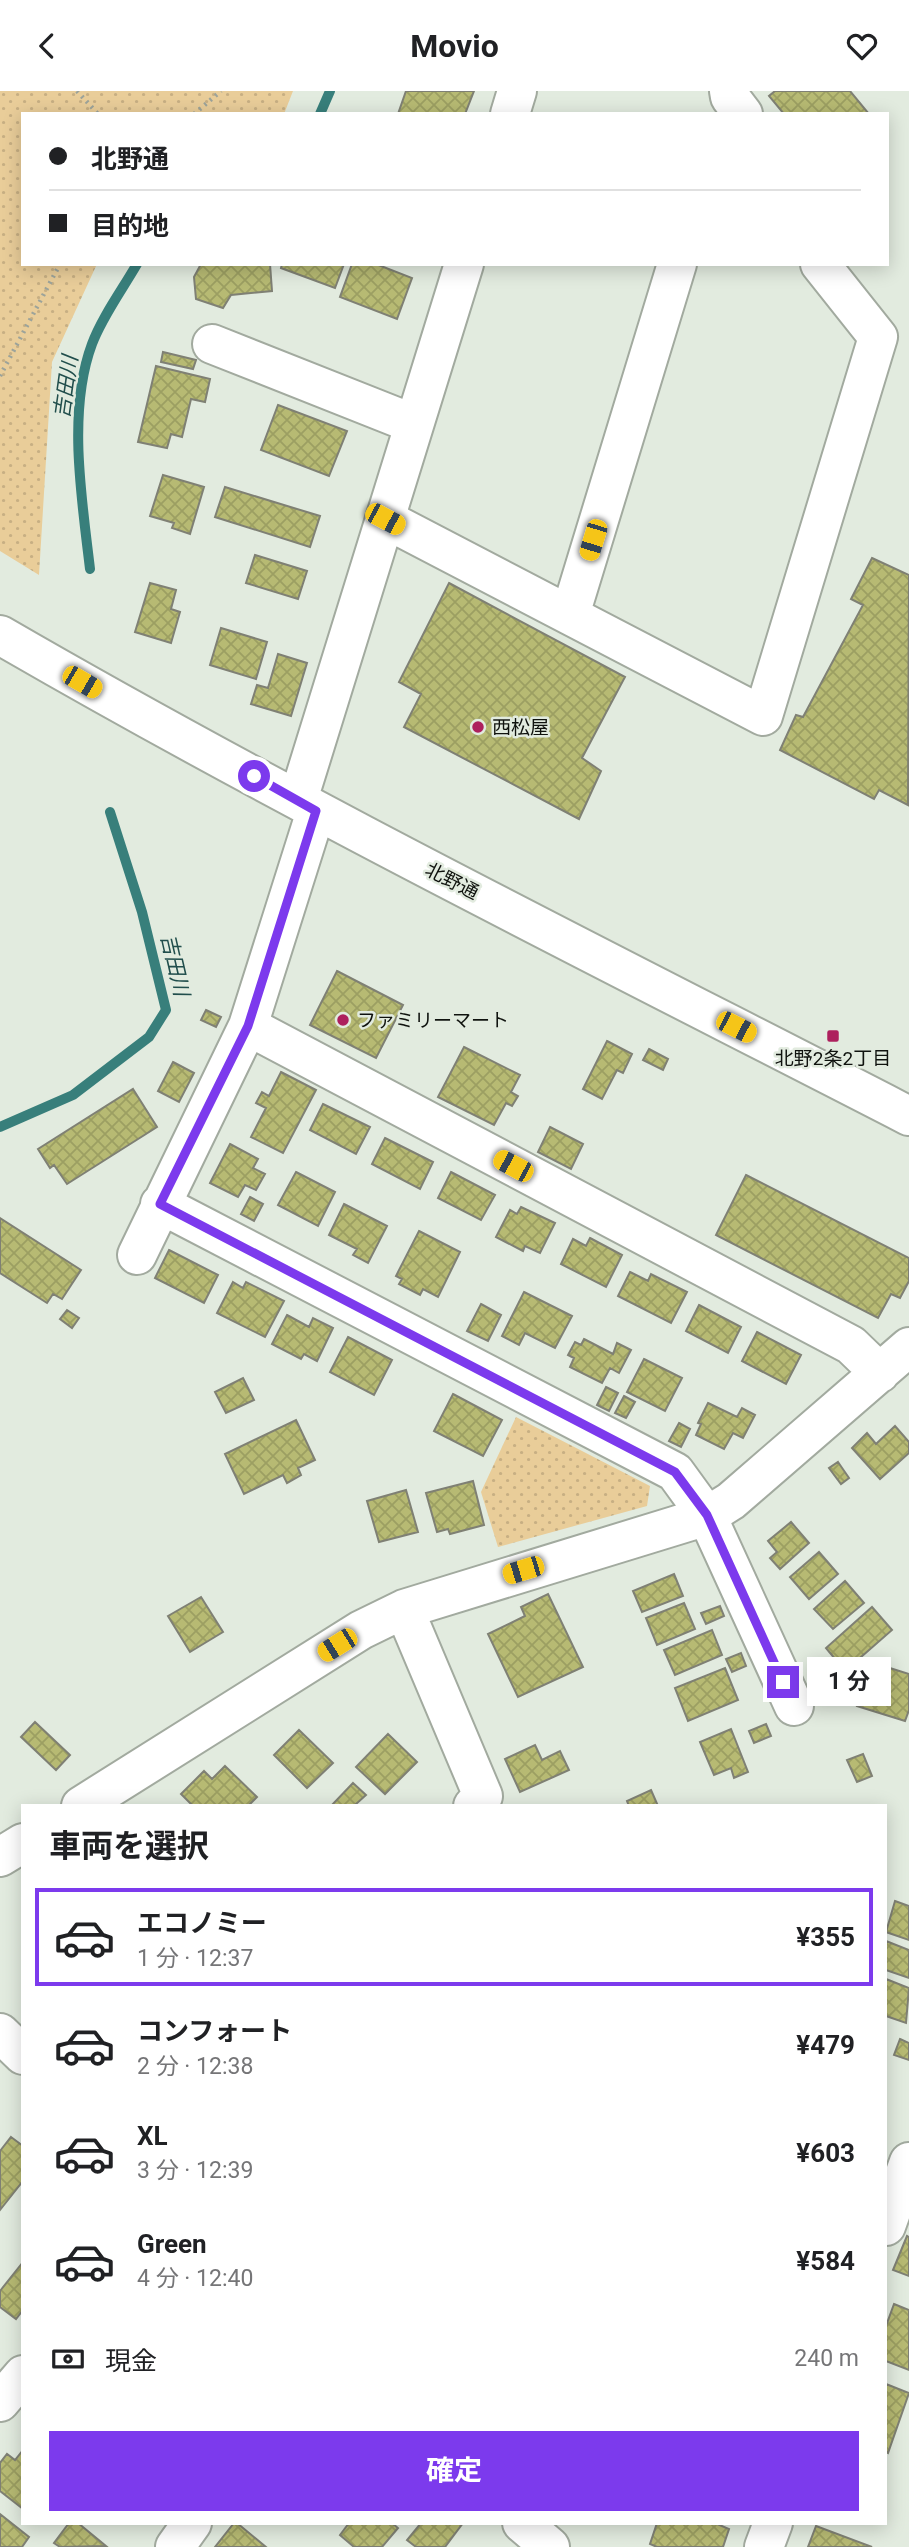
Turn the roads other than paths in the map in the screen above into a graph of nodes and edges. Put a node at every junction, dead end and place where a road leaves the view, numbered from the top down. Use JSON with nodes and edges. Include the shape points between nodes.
{"nodes":[{"id":1,"x":517,"y":91,"type":"edge"},
{"id":2,"x":729,"y":91,"type":"edge"},
{"id":3,"x":511,"y":112,"type":"edge"},
{"id":4,"x":741,"y":112,"type":"edge"},
{"id":5,"x":463,"y":266,"type":"edge"},
{"id":6,"x":676,"y":266,"type":"edge"},
{"id":7,"x":822,"y":266,"type":"edge"},
{"id":8,"x":212,"y":344,"type":"dead end"},
{"id":9,"x":414,"y":424,"type":"junction"},
{"id":10,"x":385,"y":519,"type":"junction"},
{"id":11,"x":570,"y":615,"type":"junction"},
{"id":12,"x":0,"y":635,"type":"edge"},
{"id":13,"x":307,"y":805,"type":"junction"},
{"id":14,"x":248,"y":1026,"type":"junction"},
{"id":15,"x":909,"y":1117,"type":"edge"},
{"id":16,"x":160,"y":1204,"type":"junction"},
{"id":17,"x":137,"y":1255,"type":"dead end"},
{"id":18,"x":909,"y":1347,"type":"edge"},
{"id":19,"x":880,"y":1373,"type":"junction"},
{"id":20,"x":707,"y":1515,"type":"junction"},
{"id":21,"x":404,"y":1609,"type":"junction"},
{"id":22,"x":794,"y":1706,"type":"dead end"},
{"id":23,"x":102,"y":1801,"type":"edge"},
{"id":24,"x":475,"y":1804,"type":"edge"},
{"id":25,"x":21,"y":1844,"type":"edge"},
{"id":26,"x":0,"y":1857,"type":"edge"},
{"id":27,"x":0,"y":2033,"type":"edge"},
{"id":28,"x":21,"y":2053,"type":"edge"},
{"id":29,"x":21,"y":2377,"type":"edge"},
{"id":30,"x":0,"y":2403,"type":"edge"},
{"id":31,"x":191,"y":2525,"type":"edge"},
{"id":32,"x":520,"y":2525,"type":"edge"},
{"id":33,"x":523,"y":2525,"type":"edge"},
{"id":34,"x":772,"y":2525,"type":"edge"},
{"id":35,"x":175,"y":2547,"type":"edge"},
{"id":36,"x":509,"y":2547,"type":"edge"},
{"id":37,"x":550,"y":2547,"type":"edge"},
{"id":38,"x":764,"y":2547,"type":"edge"}],
"edges":[{"from":1,"to":3,"type":"street"},
{"from":2,"to":4,"type":"street"},
{"from":5,"to":9,"type":"street"},
{"from":6,"to":11,"type":"street"},
{"from":7,"to":11,"type":"street","via":[[878,337],[763,716]]},
{"from":8,"to":9,"type":"street"},
{"from":9,"to":10,"type":"street"},
{"from":10,"to":11,"type":"street"},
{"from":10,"to":13,"type":"street"},
{"from":12,"to":13,"type":"street","name":"北野通"},
{"from":13,"to":14,"type":"street"},
{"from":13,"to":15,"type":"street","name":"北野通"},
{"from":14,"to":16,"type":"street"},
{"from":14,"to":19,"type":"street","via":[[851,1345]]},
{"from":16,"to":17,"type":"street"},
{"from":16,"to":20,"type":"street","via":[[675,1472]]},
{"from":18,"to":19,"type":"street"},
{"from":19,"to":20,"type":"street","via":[[731,1500]]},
{"from":20,"to":21,"type":"street"},
{"from":20,"to":22,"type":"street"},
{"from":21,"to":23,"type":"street","via":[[361,1630]]},
{"from":21,"to":24,"type":"street","via":[[483,1796]]},
{"from":25,"to":26,"type":"street"},
{"from":27,"to":28,"type":"street"},
{"from":29,"to":30,"type":"street"},
{"from":31,"to":35,"type":"street"},
{"from":32,"to":36,"type":"street"},
{"from":33,"to":37,"type":"street"},
{"from":34,"to":38,"type":"street"}]}
